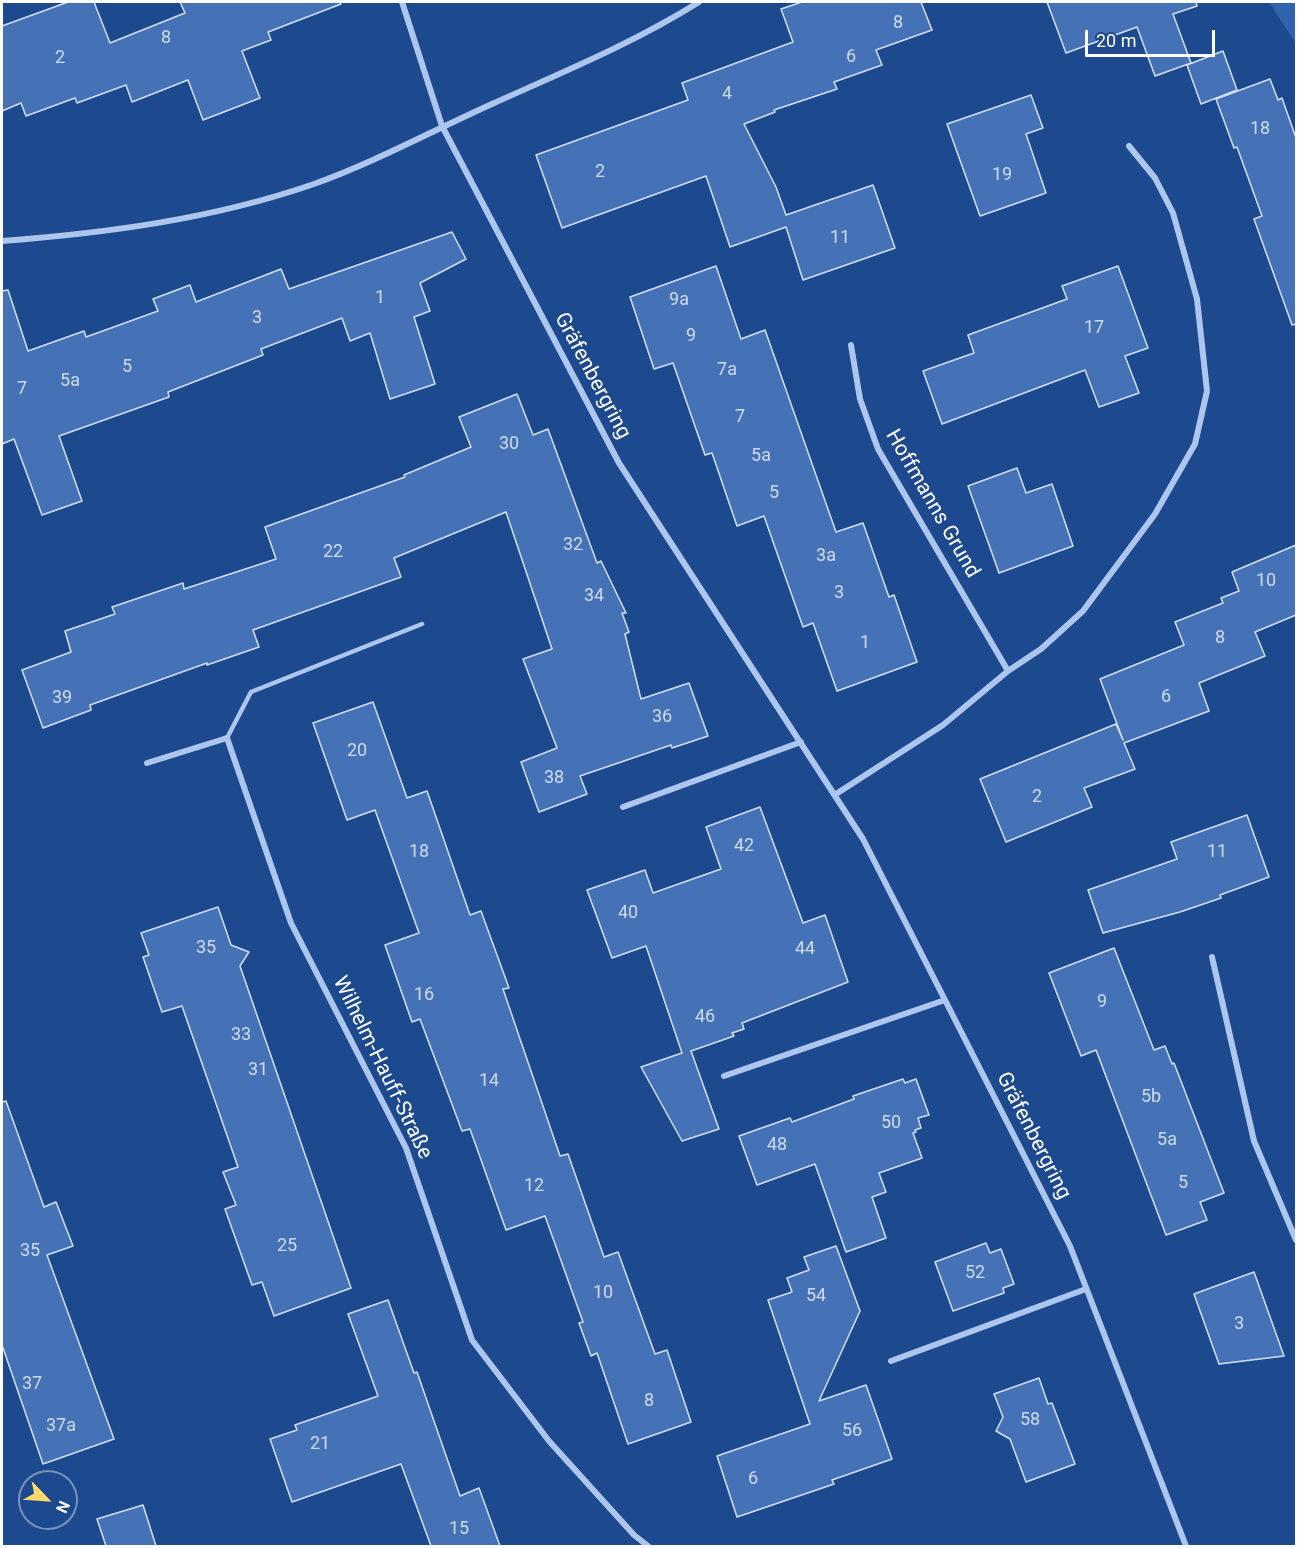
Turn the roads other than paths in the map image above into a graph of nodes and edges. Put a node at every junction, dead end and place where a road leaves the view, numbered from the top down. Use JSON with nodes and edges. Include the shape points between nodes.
{"nodes":[{"id":1,"x":402,"y":2,"type":"edge"},
{"id":2,"x":699,"y":2,"type":"edge"},
{"id":3,"x":442,"y":126,"type":"junction"},
{"id":4,"x":1129,"y":146,"type":"dead end"},
{"id":5,"x":2,"y":241,"type":"edge"},
{"id":6,"x":850,"y":345,"type":"dead end"},
{"id":7,"x":422,"y":624,"type":"dead end"},
{"id":8,"x":1008,"y":671,"type":"junction"},
{"id":9,"x":227,"y":738,"type":"junction"},
{"id":10,"x":801,"y":742,"type":"junction"},
{"id":11,"x":147,"y":763,"type":"dead end"},
{"id":12,"x":836,"y":794,"type":"junction"},
{"id":13,"x":623,"y":807,"type":"dead end"},
{"id":14,"x":1212,"y":957,"type":"dead end"},
{"id":15,"x":945,"y":999,"type":"junction"},
{"id":16,"x":724,"y":1076,"type":"dead end"},
{"id":17,"x":1296,"y":1240,"type":"edge"},
{"id":18,"x":1086,"y":1289,"type":"junction"},
{"id":19,"x":891,"y":1361,"type":"dead end"},
{"id":20,"x":648,"y":1546,"type":"edge"},
{"id":21,"x":1186,"y":1546,"type":"edge"}],
"edges":[{"from":1,"to":3,"type":"street","name":"Gräfenbergring"},
{"from":2,"to":3,"type":"street","via":[[622,46]]},
{"from":3,"to":5,"type":"street","via":[[396,151],[313,184],[221,211],[109,231]]},
{"from":3,"to":10,"type":"street","name":"Gräfenbergring","via":[[619,463]]},
{"from":4,"to":8,"type":"street","via":[[1155,178],[1173,213],[1197,299],[1207,391],[1201,420],[1195,444],[1175,482],[1106,582],[1083,611],[1050,641]]},
{"from":6,"to":8,"type":"street","name":"Hoffmanns Grund","via":[[860,399],[878,449]]},
{"from":7,"to":9,"type":"lane","via":[[251,692]]},
{"from":8,"to":12,"type":"street","via":[[943,725]]},
{"from":9,"to":11,"type":"street"},
{"from":9,"to":20,"type":"street","name":"Wilhelm-Hauff-Straße","via":[[291,923],[406,1148],[472,1340],[549,1442]]},
{"from":10,"to":12,"type":"street","name":"Gräfenbergring"},
{"from":10,"to":13,"type":"street"},
{"from":12,"to":15,"type":"street","name":"Gräfenbergring","via":[[864,839]]},
{"from":14,"to":17,"type":"street","via":[[1254,1141]]},
{"from":15,"to":16,"type":"street"},
{"from":15,"to":18,"type":"street","name":"Gräfenbergring","via":[[1070,1246]]},
{"from":18,"to":19,"type":"street"},
{"from":18,"to":21,"type":"street","name":"Gräfenbergring"}]}
